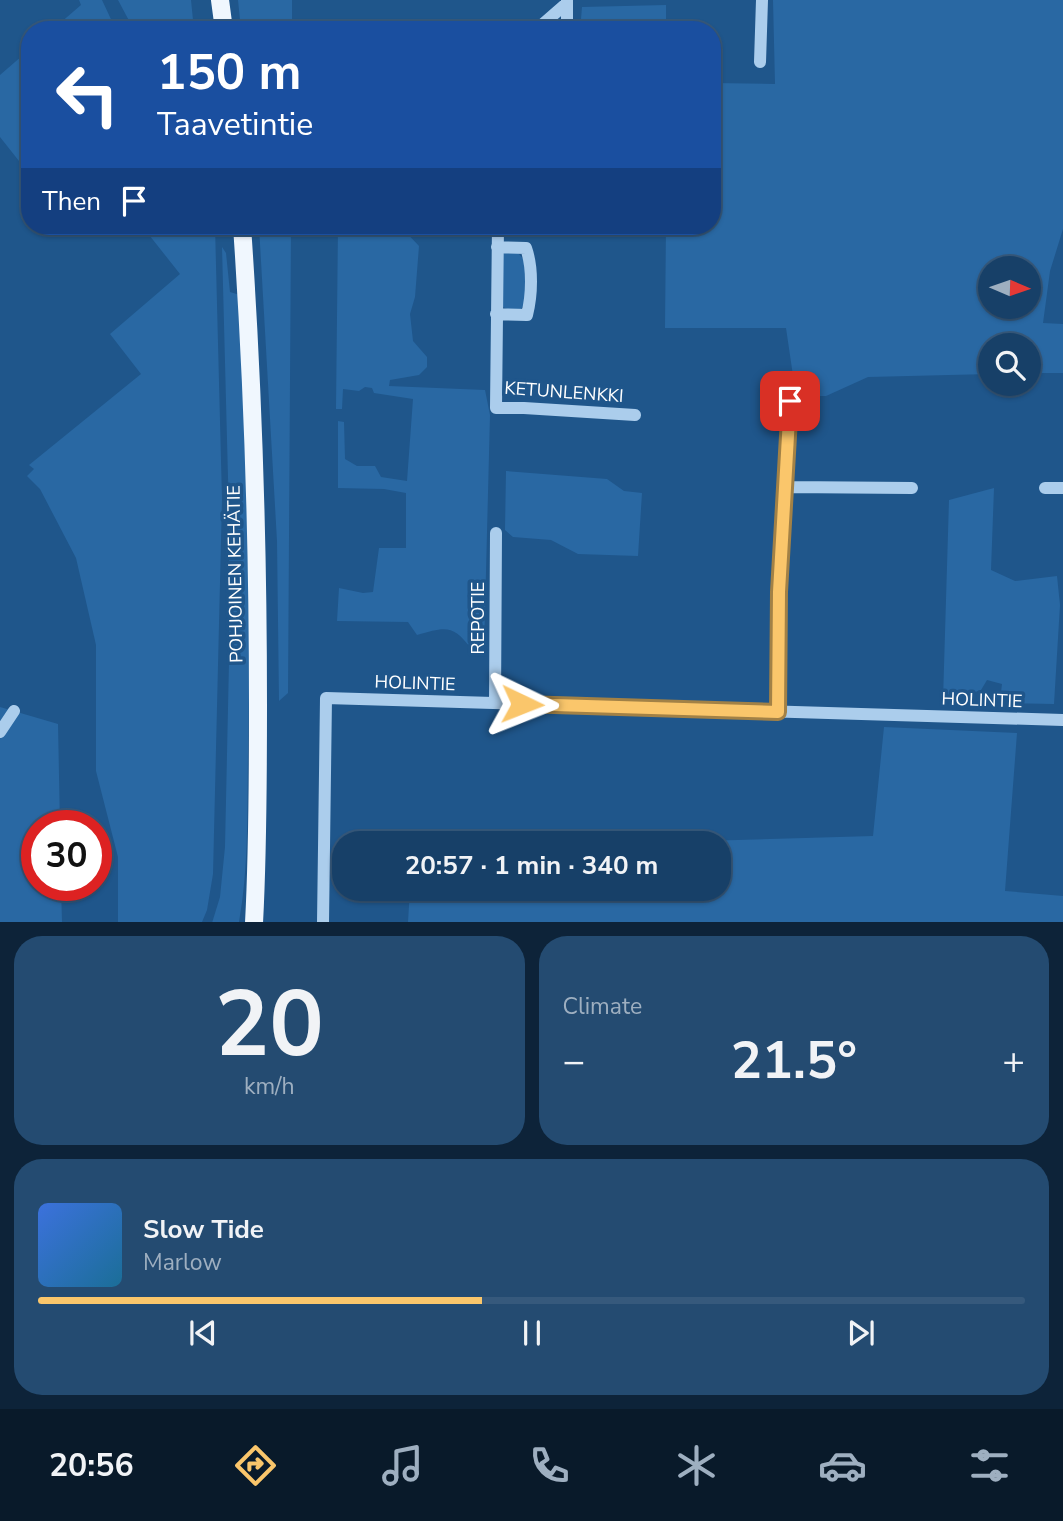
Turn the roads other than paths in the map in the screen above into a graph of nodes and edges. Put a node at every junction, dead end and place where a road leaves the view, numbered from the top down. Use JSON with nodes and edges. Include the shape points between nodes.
{"nodes":[{"id":1,"x":220,"y":0,"type":"edge"},
{"id":2,"x":762,"y":0,"type":"edge"},
{"id":3,"x":567,"y":2,"type":"edge"},
{"id":4,"x":223,"y":21,"type":"edge"},
{"id":5,"x":547,"y":21,"type":"edge"},
{"id":6,"x":567,"y":21,"type":"edge"},
{"id":7,"x":760,"y":62,"type":"dead end"},
{"id":8,"x":243,"y":235,"type":"edge"},
{"id":9,"x":498,"y":235,"type":"edge"},
{"id":10,"x":497,"y":247,"type":"junction"},
{"id":11,"x":496,"y":314,"type":"junction"},
{"id":12,"x":790,"y":401,"type":"dead end"},
{"id":13,"x":635,"y":415,"type":"dead end"},
{"id":14,"x":786,"y":487,"type":"junction"},
{"id":15,"x":912,"y":488,"type":"dead end"},
{"id":16,"x":1045,"y":488,"type":"dead end"},
{"id":17,"x":1063,"y":488,"type":"edge"},
{"id":18,"x":496,"y":533,"type":"dead end"},
{"id":19,"x":495,"y":703,"type":"junction"},
{"id":20,"x":14,"y":711,"type":"dead end"},
{"id":21,"x":778,"y":712,"type":"junction"},
{"id":22,"x":1063,"y":720,"type":"edge"},
{"id":23,"x":0,"y":732,"type":"edge"},
{"id":24,"x":254,"y":922,"type":"edge"},
{"id":25,"x":323,"y":922,"type":"edge"}],
"edges":[{"from":1,"to":4,"type":"main road"},
{"from":2,"to":7,"type":"street"},
{"from":3,"to":5,"type":"street"},
{"from":3,"to":6,"type":"street"},
{"from":8,"to":24,"type":"main road","name":"POHJOINEN KEHÄTIE","via":[[257,554]]},
{"from":9,"to":10,"type":"street","name":"KETUNLENKKI"},
{"from":10,"to":11,"type":"street","name":"KETUNLENKKI"},
{"from":10,"to":11,"type":"street","via":[[526,248],[530,303],[527,315]]},
{"from":11,"to":13,"type":"street","name":"KETUNLENKKI","via":[[496,408]]},
{"from":12,"to":14,"type":"street"},
{"from":14,"to":15,"type":"street"},
{"from":14,"to":21,"type":"street"},
{"from":16,"to":17,"type":"street"},
{"from":18,"to":19,"type":"street","name":"REPOTIE"},
{"from":19,"to":21,"type":"street","name":"HOLINTIE"},
{"from":19,"to":25,"type":"street","name":"HOLINTIE","via":[[326,698]]},
{"from":20,"to":23,"type":"street"},
{"from":21,"to":22,"type":"street","name":"HOLINTIE"}]}
